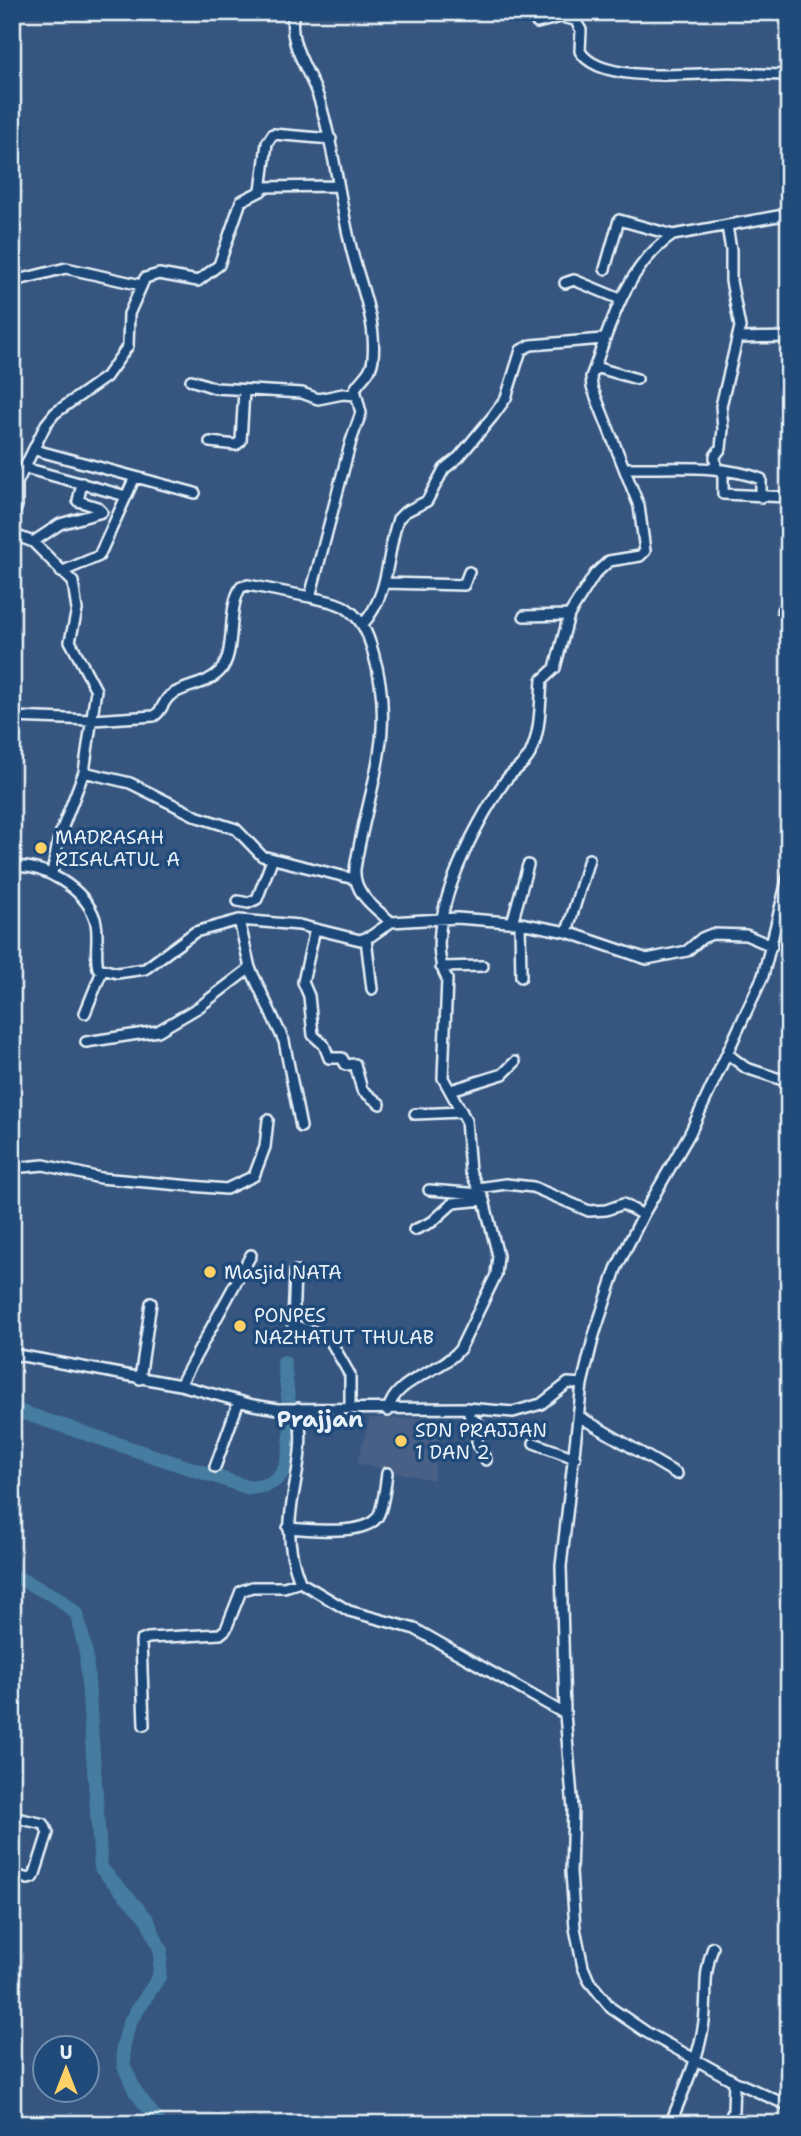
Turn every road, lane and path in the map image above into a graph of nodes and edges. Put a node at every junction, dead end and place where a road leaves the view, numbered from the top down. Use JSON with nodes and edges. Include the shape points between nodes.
{"nodes":[{"id":1,"x":293,"y":12,"type":"edge"},
{"id":2,"x":537,"y":23,"type":"dead end"},
{"id":3,"x":789,"y":75,"type":"edge"},
{"id":4,"x":331,"y":139,"type":"junction"},
{"id":5,"x":337,"y":186,"type":"junction"},
{"id":6,"x":262,"y":187,"type":"junction"},
{"id":7,"x":789,"y":214,"type":"edge"},
{"id":8,"x":727,"y":226,"type":"junction"},
{"id":9,"x":673,"y":235,"type":"junction"},
{"id":10,"x":605,"y":269,"type":"dead end"},
{"id":11,"x":12,"y":271,"type":"edge"},
{"id":12,"x":565,"y":284,"type":"dead end"},
{"id":13,"x":141,"y":285,"type":"junction"},
{"id":14,"x":620,"y":299,"type":"junction"},
{"id":15,"x":789,"y":337,"type":"edge"},
{"id":16,"x":739,"y":338,"type":"junction"},
{"id":17,"x":603,"y":340,"type":"junction"},
{"id":18,"x":595,"y":367,"type":"junction"},
{"id":19,"x":638,"y":379,"type":"dead end"},
{"id":20,"x":191,"y":380,"type":"dead end"},
{"id":21,"x":244,"y":391,"type":"junction"},
{"id":22,"x":356,"y":395,"type":"junction"},
{"id":23,"x":210,"y":442,"type":"dead end"},
{"id":24,"x":34,"y":450,"type":"junction"},
{"id":25,"x":25,"y":468,"type":"junction"},
{"id":26,"x":626,"y":468,"type":"junction"},
{"id":27,"x":720,"y":470,"type":"junction"},
{"id":28,"x":135,"y":477,"type":"junction"},
{"id":29,"x":82,"y":483,"type":"junction"},
{"id":30,"x":195,"y":493,"type":"dead end"},
{"id":31,"x":126,"y":496,"type":"junction"},
{"id":32,"x":761,"y":497,"type":"junction"},
{"id":33,"x":789,"y":497,"type":"edge"},
{"id":34,"x":12,"y":516,"type":"edge"},
{"id":35,"x":12,"y":534,"type":"edge"},
{"id":36,"x":33,"y":542,"type":"junction"},
{"id":37,"x":61,"y":572,"type":"junction"},
{"id":38,"x":469,"y":572,"type":"dead end"},
{"id":39,"x":385,"y":583,"type":"junction"},
{"id":40,"x":310,"y":597,"type":"junction"},
{"id":41,"x":569,"y":615,"type":"junction"},
{"id":42,"x":524,"y":616,"type":"dead end"},
{"id":43,"x":363,"y":624,"type":"junction"},
{"id":44,"x":12,"y":717,"type":"edge"},
{"id":45,"x":93,"y":720,"type":"junction"},
{"id":46,"x":84,"y":772,"type":"junction"},
{"id":47,"x":589,"y":859,"type":"dead end"},
{"id":48,"x":272,"y":860,"type":"junction"},
{"id":49,"x":528,"y":865,"type":"dead end"},
{"id":50,"x":12,"y":867,"type":"edge"},
{"id":51,"x":52,"y":873,"type":"junction"},
{"id":52,"x":789,"y":873,"type":"edge"},
{"id":53,"x":355,"y":879,"type":"junction"},
{"id":54,"x":238,"y":901,"type":"dead end"},
{"id":55,"x":239,"y":920,"type":"junction"},
{"id":56,"x":439,"y":920,"type":"junction"},
{"id":57,"x":391,"y":922,"type":"junction"},
{"id":58,"x":516,"y":923,"type":"junction"},
{"id":59,"x":315,"y":929,"type":"junction"},
{"id":60,"x":567,"y":932,"type":"junction"},
{"id":61,"x":366,"y":940,"type":"junction"},
{"id":62,"x":772,"y":946,"type":"junction"},
{"id":63,"x":483,"y":966,"type":"dead end"},
{"id":64,"x":441,"y":967,"type":"junction"},
{"id":65,"x":250,"y":968,"type":"junction"},
{"id":66,"x":103,"y":971,"type":"junction"},
{"id":67,"x":521,"y":977,"type":"dead end"},
{"id":68,"x":372,"y":989,"type":"dead end"},
{"id":69,"x":85,"y":1013,"type":"dead end"},
{"id":70,"x":15,"y":1036,"type":"dead end"},
{"id":71,"x":86,"y":1042,"type":"dead end"},
{"id":72,"x":729,"y":1055,"type":"junction"},
{"id":73,"x":12,"y":1061,"type":"edge"},
{"id":74,"x":515,"y":1062,"type":"dead end"},
{"id":75,"x":789,"y":1082,"type":"edge"},
{"id":76,"x":451,"y":1090,"type":"junction"},
{"id":77,"x":380,"y":1104,"type":"dead end"},
{"id":78,"x":462,"y":1112,"type":"junction"},
{"id":79,"x":415,"y":1114,"type":"dead end"},
{"id":80,"x":268,"y":1120,"type":"dead end"},
{"id":81,"x":301,"y":1127,"type":"dead end"},
{"id":82,"x":12,"y":1168,"type":"edge"},
{"id":83,"x":429,"y":1190,"type":"dead end"},
{"id":84,"x":481,"y":1194,"type":"junction"},
{"id":85,"x":643,"y":1214,"type":"junction"},
{"id":86,"x":414,"y":1230,"type":"dead end"},
{"id":87,"x":251,"y":1255,"type":"dead end"},
{"id":88,"x":295,"y":1271,"type":"dead end"},
{"id":89,"x":152,"y":1303,"type":"dead end"},
{"id":90,"x":12,"y":1354,"type":"edge"},
{"id":91,"x":140,"y":1379,"type":"junction"},
{"id":92,"x":582,"y":1384,"type":"junction"},
{"id":93,"x":180,"y":1385,"type":"junction"},
{"id":94,"x":239,"y":1401,"type":"junction"},
{"id":95,"x":295,"y":1408,"type":"junction"},
{"id":96,"x":350,"y":1408,"type":"junction"},
{"id":97,"x":467,"y":1408,"type":"junction"},
{"id":98,"x":388,"y":1411,"type":"junction"},
{"id":99,"x":580,"y":1417,"type":"junction"},
{"id":100,"x":534,"y":1443,"type":"dead end"},
{"id":101,"x":575,"y":1458,"type":"junction"},
{"id":102,"x":485,"y":1460,"type":"dead end"},
{"id":103,"x":215,"y":1467,"type":"dead end"},
{"id":104,"x":387,"y":1473,"type":"dead end"},
{"id":105,"x":677,"y":1474,"type":"dead end"},
{"id":106,"x":288,"y":1528,"type":"junction"},
{"id":107,"x":300,"y":1582,"type":"junction"},
{"id":108,"x":565,"y":1714,"type":"junction"},
{"id":109,"x":144,"y":1725,"type":"dead end"},
{"id":110,"x":12,"y":1817,"type":"edge"},
{"id":111,"x":12,"y":1874,"type":"edge"},
{"id":112,"x":713,"y":1947,"type":"dead end"},
{"id":113,"x":697,"y":2061,"type":"junction"},
{"id":114,"x":734,"y":2081,"type":"junction"},
{"id":115,"x":789,"y":2106,"type":"edge"},
{"id":116,"x":670,"y":2124,"type":"edge"},
{"id":117,"x":728,"y":2124,"type":"edge"}],
"edges":[{"from":1,"to":4,"type":"street","via":[[292,38],[315,87]]},
{"from":2,"to":3,"type":"street","via":[[561,17],[575,20],[581,30],[580,51],[600,67],[666,75]]},
{"from":4,"to":5,"type":"street"},
{"from":4,"to":6,"type":"street","via":[[273,134],[267,143]]},
{"from":5,"to":6,"type":"street"},
{"from":5,"to":22,"type":"street","via":[[374,341],[371,371],[356,386]]},
{"from":6,"to":13,"type":"street","via":[[258,194],[241,201],[224,254],[213,272],[198,281],[152,275]]},
{"from":7,"to":8,"type":"street"},
{"from":8,"to":9,"type":"street"},
{"from":8,"to":16,"type":"street"},
{"from":9,"to":10,"type":"street","via":[[617,220]]},
{"from":9,"to":14,"type":"street","via":[[649,258]]},
{"from":11,"to":13,"type":"street","via":[[22,279],[74,269]]},
{"from":12,"to":14,"type":"street","via":[[574,280]]},
{"from":13,"to":24,"type":"street","via":[[129,314],[128,346],[119,362],[106,377],[55,413]]},
{"from":14,"to":17,"type":"street"},
{"from":15,"to":16,"type":"street"},
{"from":16,"to":27,"type":"street","via":[[721,406],[721,448],[715,456]]},
{"from":17,"to":18,"type":"street"},
{"from":17,"to":39,"type":"street","via":[[531,345],[521,350],[506,398],[493,416],[444,469],[428,501],[398,519]]},
{"from":18,"to":19,"type":"street"},
{"from":18,"to":26,"type":"street","via":[[592,387]]},
{"from":20,"to":21,"type":"street"},
{"from":21,"to":22,"type":"street","via":[[302,393],[318,399]]},
{"from":21,"to":23,"type":"street","via":[[241,441],[236,445]]},
{"from":22,"to":40,"type":"street","via":[[361,414]]},
{"from":24,"to":25,"type":"street"},
{"from":24,"to":28,"type":"street"},
{"from":25,"to":29,"type":"street"},
{"from":25,"to":34,"type":"street","via":[[15,489],[17,506]]},
{"from":26,"to":27,"type":"street"},
{"from":26,"to":41,"type":"street","via":[[642,515],[645,551],[602,565]]},
{"from":27,"to":32,"type":"street","via":[[760,478]]},
{"from":27,"to":32,"type":"street","via":[[723,494]]},
{"from":28,"to":30,"type":"street"},
{"from":28,"to":31,"type":"street"},
{"from":29,"to":31,"type":"street"},
{"from":29,"to":36,"type":"street","via":[[78,500],[102,512],[60,524]]},
{"from":31,"to":37,"type":"street","via":[[99,556]]},
{"from":32,"to":33,"type":"street"},
{"from":35,"to":36,"type":"street"},
{"from":36,"to":37,"type":"street"},
{"from":37,"to":45,"type":"street","via":[[75,586],[77,610],[71,641],[96,690]]},
{"from":38,"to":39,"type":"street","via":[[464,585]]},
{"from":39,"to":43,"type":"street"},
{"from":40,"to":43,"type":"street","via":[[342,606]]},
{"from":40,"to":45,"type":"street","via":[[241,587],[221,670],[168,697],[154,716]]},
{"from":41,"to":42,"type":"street"},
{"from":41,"to":56,"type":"street","via":[[555,668],[542,680],[531,752],[505,781],[477,829]]},
{"from":43,"to":53,"type":"street","via":[[376,659],[384,723]]},
{"from":44,"to":45,"type":"street"},
{"from":45,"to":46,"type":"street"},
{"from":46,"to":48,"type":"street","via":[[130,783],[198,817],[230,826],[259,854]]},
{"from":46,"to":51,"type":"street","via":[[59,838]]},
{"from":47,"to":60,"type":"street"},
{"from":48,"to":53,"type":"street"},
{"from":48,"to":54,"type":"street","via":[[257,899]]},
{"from":49,"to":58,"type":"street"},
{"from":50,"to":51,"type":"street"},
{"from":51,"to":66,"type":"street","via":[[89,906],[97,931],[96,959]]},
{"from":52,"to":62,"type":"street"},
{"from":53,"to":57,"type":"street","via":[[361,895]]},
{"from":55,"to":59,"type":"street"},
{"from":55,"to":65,"type":"street"},
{"from":55,"to":66,"type":"street","via":[[195,932],[145,969]]},
{"from":56,"to":57,"type":"street"},
{"from":56,"to":58,"type":"street"},
{"from":56,"to":64,"type":"street"},
{"from":57,"to":61,"type":"street"},
{"from":58,"to":60,"type":"street"},
{"from":58,"to":67,"type":"street"},
{"from":59,"to":61,"type":"street"},
{"from":59,"to":77,"type":"street","via":[[303,976],[313,1035],[329,1058],[355,1064],[362,1090]]},
{"from":60,"to":62,"type":"street","via":[[647,959],[687,951],[712,934],[746,934]]},
{"from":61,"to":68,"type":"street"},
{"from":62,"to":72,"type":"street"},
{"from":63,"to":64,"type":"street"},
{"from":64,"to":76,"type":"street","via":[[447,979],[442,1070]]},
{"from":65,"to":71,"type":"street","via":[[200,1007],[158,1031]]},
{"from":65,"to":81,"type":"street","via":[[284,1041]]},
{"from":66,"to":69,"type":"street"},
{"from":70,"to":73,"type":"street"},
{"from":72,"to":75,"type":"street","via":[[746,1068]]},
{"from":72,"to":85,"type":"street"},
{"from":74,"to":76,"type":"street","via":[[503,1074]]},
{"from":76,"to":78,"type":"street"},
{"from":78,"to":79,"type":"street"},
{"from":78,"to":84,"type":"street","via":[[470,1171]]},
{"from":80,"to":82,"type":"street","via":[[265,1147],[254,1176],[230,1188],[100,1178],[44,1165]]},
{"from":83,"to":84,"type":"street"},
{"from":84,"to":85,"type":"street","via":[[525,1185],[589,1211],[623,1204]]},
{"from":84,"to":86,"type":"street","via":[[453,1203],[435,1220]]},
{"from":84,"to":98,"type":"street","via":[[498,1256],[491,1286],[453,1358],[410,1382],[392,1397]]},
{"from":85,"to":92,"type":"street","via":[[616,1269]]},
{"from":87,"to":93,"type":"street"},
{"from":88,"to":96,"type":"street","via":[[293,1325],[330,1340],[350,1375]]},
{"from":89,"to":91,"type":"street"},
{"from":90,"to":91,"type":"street"},
{"from":91,"to":93,"type":"street"},
{"from":92,"to":97,"type":"street","via":[[568,1382],[541,1404],[513,1412]]},
{"from":92,"to":99,"type":"street"},
{"from":93,"to":94,"type":"street"},
{"from":94,"to":95,"type":"street"},
{"from":94,"to":103,"type":"street"},
{"from":95,"to":96,"type":"street"},
{"from":95,"to":106,"type":"street","via":[[302,1452]]},
{"from":96,"to":98,"type":"street"},
{"from":97,"to":98,"type":"street"},
{"from":97,"to":102,"type":"street","via":[[478,1423],[477,1442]]},
{"from":99,"to":101,"type":"street"},
{"from":99,"to":105,"type":"street"},
{"from":100,"to":101,"type":"street"},
{"from":101,"to":108,"type":"street","via":[[561,1549]]},
{"from":104,"to":106,"type":"street","via":[[374,1521],[357,1529]]},
{"from":106,"to":107,"type":"street"},
{"from":107,"to":108,"type":"street","via":[[349,1611],[415,1629]]},
{"from":107,"to":109,"type":"street","via":[[241,1591],[220,1634],[141,1641]]},
{"from":108,"to":113,"type":"street","via":[[573,1801],[571,1872],[583,1968],[611,2008]]},
{"from":110,"to":111,"type":"street","via":[[44,1824],[48,1833],[34,1877]]},
{"from":112,"to":113,"type":"street","via":[[704,1975],[704,2020]]},
{"from":113,"to":114,"type":"street"},
{"from":113,"to":116,"type":"street"},
{"from":114,"to":115,"type":"street"},
{"from":114,"to":117,"type":"street"}]}
